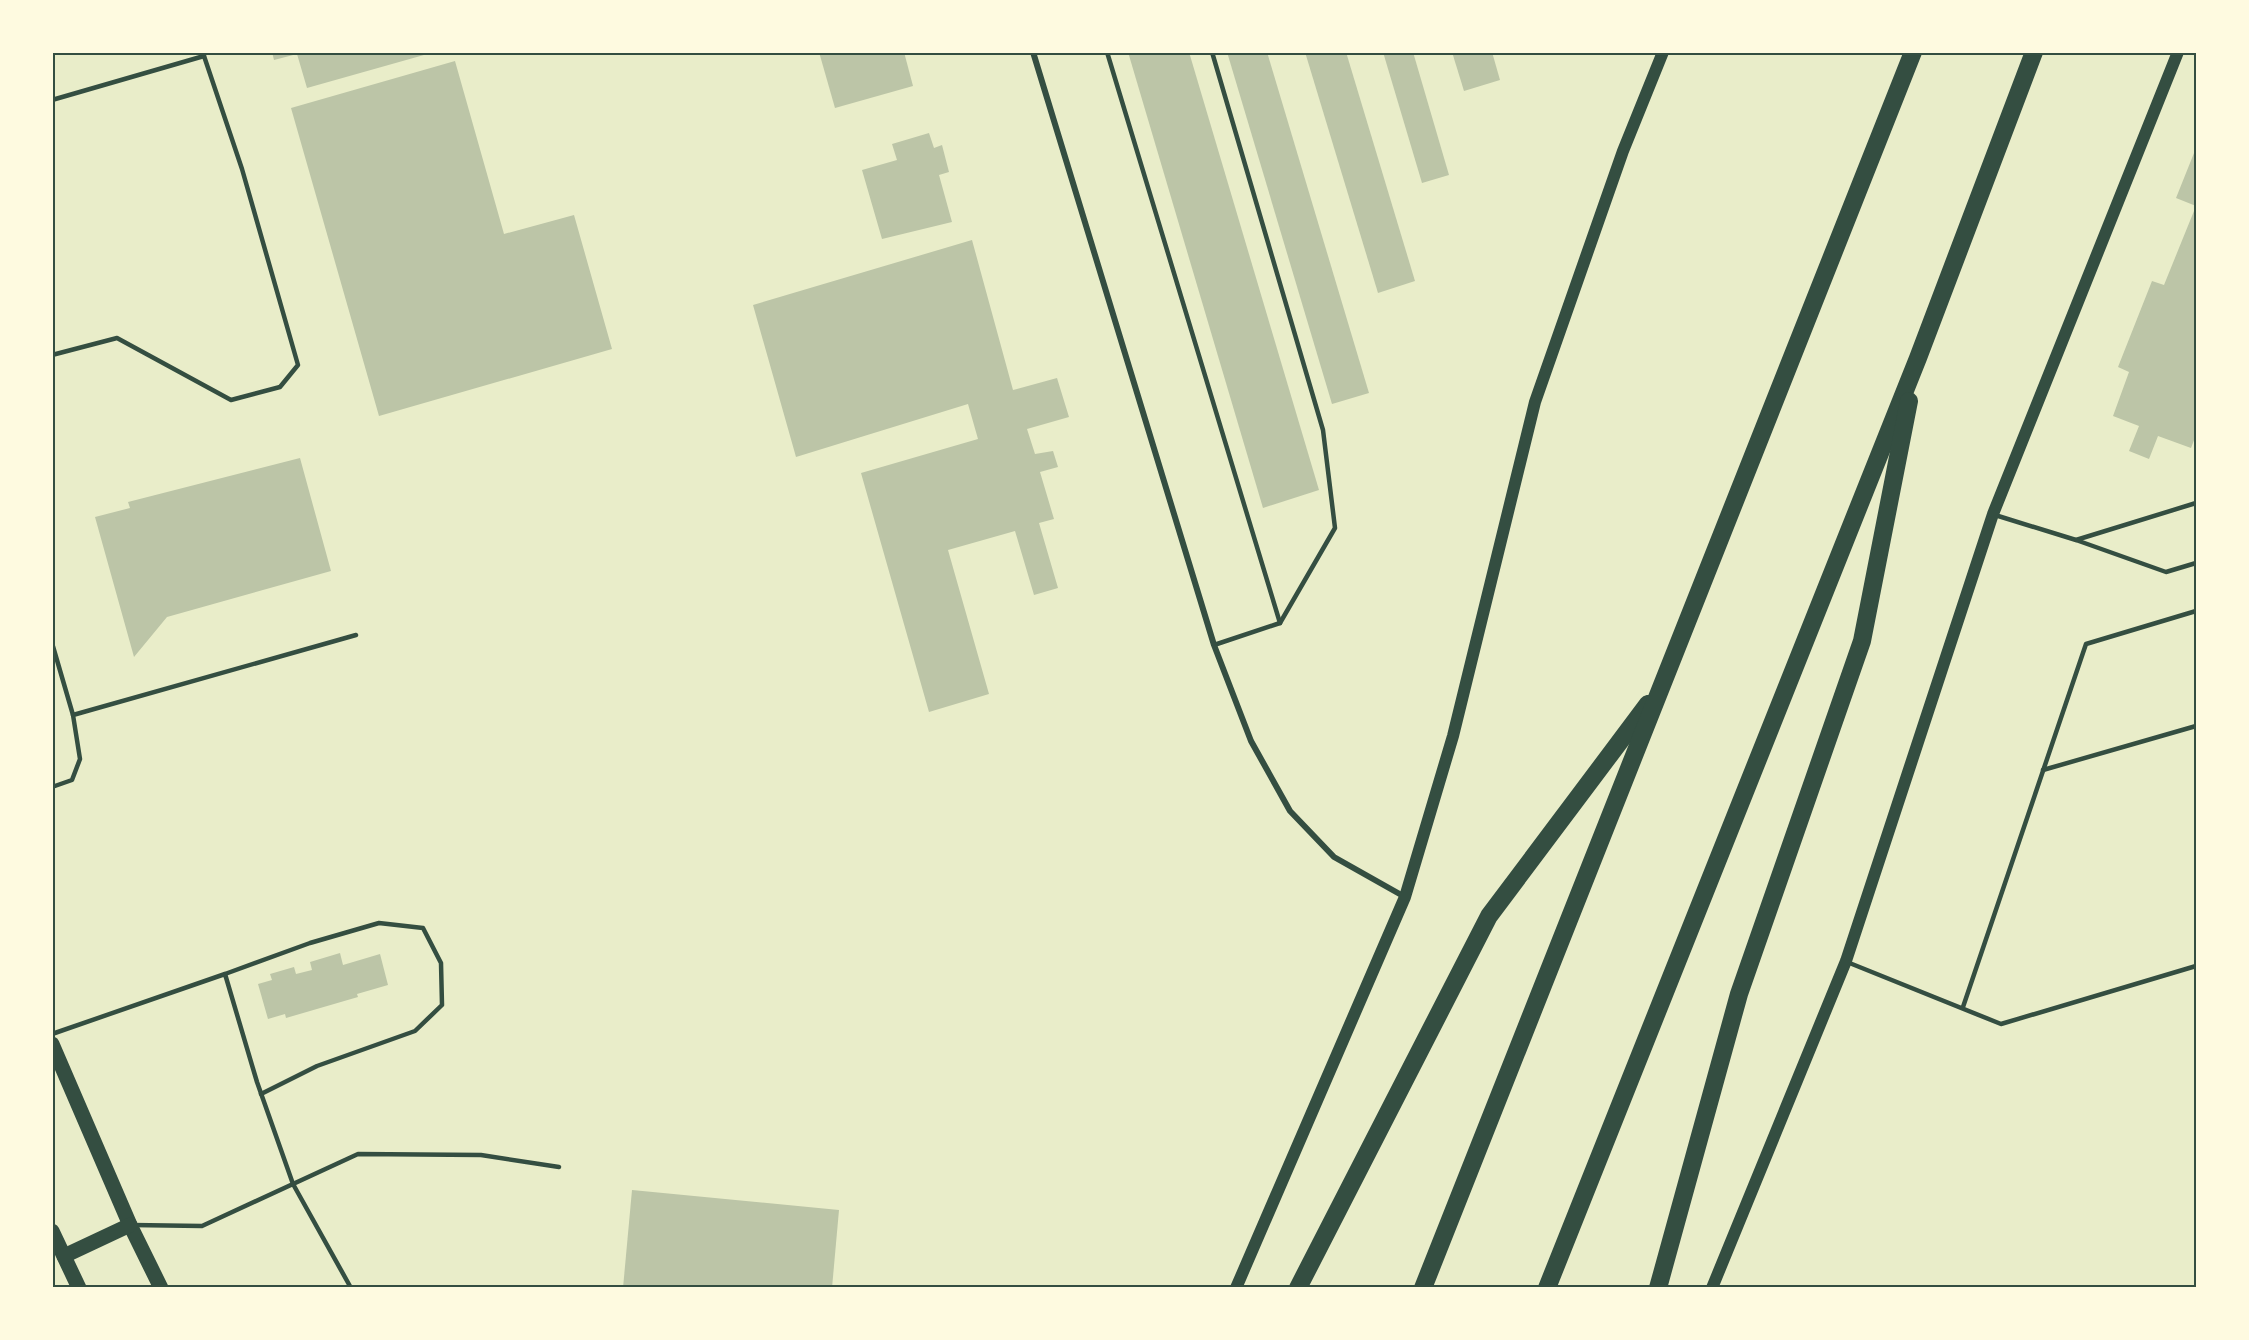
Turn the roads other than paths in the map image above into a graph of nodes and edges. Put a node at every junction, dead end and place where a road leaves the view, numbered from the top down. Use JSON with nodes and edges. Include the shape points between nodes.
{"nodes":[{"id":1,"x":1033,"y":52,"type":"edge"},
{"id":2,"x":1107,"y":52,"type":"edge"},
{"id":3,"x":1212,"y":52,"type":"edge"},
{"id":4,"x":1663,"y":52,"type":"edge"},
{"id":5,"x":1913,"y":52,"type":"edge"},
{"id":6,"x":2034,"y":52,"type":"edge"},
{"id":7,"x":2178,"y":52,"type":"edge"},
{"id":8,"x":204,"y":54,"type":"edge"},
{"id":9,"x":52,"y":100,"type":"edge"},
{"id":10,"x":52,"y":355,"type":"edge"},
{"id":11,"x":1918,"y":358,"type":"junction"},
{"id":12,"x":2196,"y":503,"type":"edge"},
{"id":13,"x":1993,"y":514,"type":"junction"},
{"id":14,"x":2076,"y":540,"type":"junction"},
{"id":15,"x":2196,"y":563,"type":"edge"},
{"id":16,"x":2196,"y":611,"type":"edge"},
{"id":17,"x":1280,"y":623,"type":"junction"},
{"id":18,"x":356,"y":634,"type":"dead end"},
{"id":19,"x":52,"y":643,"type":"edge"},
{"id":20,"x":1214,"y":645,"type":"junction"},
{"id":21,"x":1663,"y":684,"type":"junction"},
{"id":22,"x":73,"y":716,"type":"junction"},
{"id":23,"x":2196,"y":726,"type":"edge"},
{"id":24,"x":2043,"y":770,"type":"junction"},
{"id":25,"x":52,"y":787,"type":"edge"},
{"id":26,"x":1405,"y":897,"type":"junction"},
{"id":27,"x":1846,"y":961,"type":"junction"},
{"id":28,"x":2196,"y":966,"type":"edge"},
{"id":29,"x":225,"y":974,"type":"junction"},
{"id":30,"x":1963,"y":1007,"type":"junction"},
{"id":31,"x":52,"y":1034,"type":"edge"},
{"id":32,"x":52,"y":1044,"type":"edge"},
{"id":33,"x":261,"y":1094,"type":"junction"},
{"id":34,"x":559,"y":1167,"type":"dead end"},
{"id":35,"x":293,"y":1184,"type":"junction"},
{"id":36,"x":130,"y":1225,"type":"junction"},
{"id":37,"x":52,"y":1231,"type":"edge"},
{"id":38,"x":61,"y":1257,"type":"junction"},
{"id":39,"x":79,"y":1287,"type":"edge"},
{"id":40,"x":161,"y":1287,"type":"edge"},
{"id":41,"x":351,"y":1287,"type":"edge"},
{"id":42,"x":1236,"y":1287,"type":"edge"},
{"id":43,"x":1298,"y":1287,"type":"edge"},
{"id":44,"x":1423,"y":1287,"type":"edge"},
{"id":45,"x":1547,"y":1287,"type":"edge"},
{"id":46,"x":1658,"y":1287,"type":"edge"},
{"id":47,"x":1712,"y":1287,"type":"edge"}],
"edges":[{"from":1,"to":20,"type":"street"},
{"from":2,"to":17,"type":"lane"},
{"from":3,"to":17,"type":"lane","via":[[1325,441],[1335,528]]},
{"from":4,"to":26,"type":"main road","via":[[1623,150],[1535,402],[1453,736]]},
{"from":5,"to":21,"type":"highway"},
{"from":6,"to":11,"type":"highway"},
{"from":7,"to":13,"type":"main road"},
{"from":8,"to":9,"type":"lane"},
{"from":8,"to":10,"type":"lane","via":[[242,169],[298,365],[280,387],[231,400],[117,338]]},
{"from":11,"to":45,"type":"highway"},
{"from":11,"to":46,"type":"highway","via":[[1862,641],[1739,994]]},
{"from":12,"to":14,"type":"lane"},
{"from":13,"to":14,"type":"lane"},
{"from":13,"to":27,"type":"main road"},
{"from":14,"to":15,"type":"lane","via":[[2166,572]]},
{"from":16,"to":24,"type":"lane","via":[[2086,644]]},
{"from":17,"to":20,"type":"lane"},
{"from":18,"to":22,"type":"lane"},
{"from":19,"to":22,"type":"lane"},
{"from":20,"to":26,"type":"street","via":[[1251,741],[1290,811],[1334,858]]},
{"from":21,"to":43,"type":"highway","via":[[1489,916]]},
{"from":21,"to":44,"type":"highway"},
{"from":22,"to":25,"type":"lane","via":[[80,759],[72,780]]},
{"from":23,"to":24,"type":"lane"},
{"from":24,"to":30,"type":"lane"},
{"from":26,"to":42,"type":"main road"},
{"from":27,"to":30,"type":"lane"},
{"from":27,"to":47,"type":"main road"},
{"from":28,"to":30,"type":"lane","via":[[2001,1024]]},
{"from":29,"to":31,"type":"lane"},
{"from":29,"to":33,"type":"lane"},
{"from":29,"to":33,"type":"lane","via":[[379,923],[423,928],[441,963],[442,1005],[415,1031],[317,1066]]},
{"from":32,"to":36,"type":"main road"},
{"from":33,"to":35,"type":"lane"},
{"from":34,"to":35,"type":"lane","via":[[481,1155],[358,1154]]},
{"from":35,"to":36,"type":"lane","via":[[202,1226]]},
{"from":35,"to":41,"type":"lane"},
{"from":36,"to":38,"type":"main road"},
{"from":36,"to":40,"type":"main road"},
{"from":37,"to":38,"type":"main road"},
{"from":38,"to":39,"type":"main road"}]}
